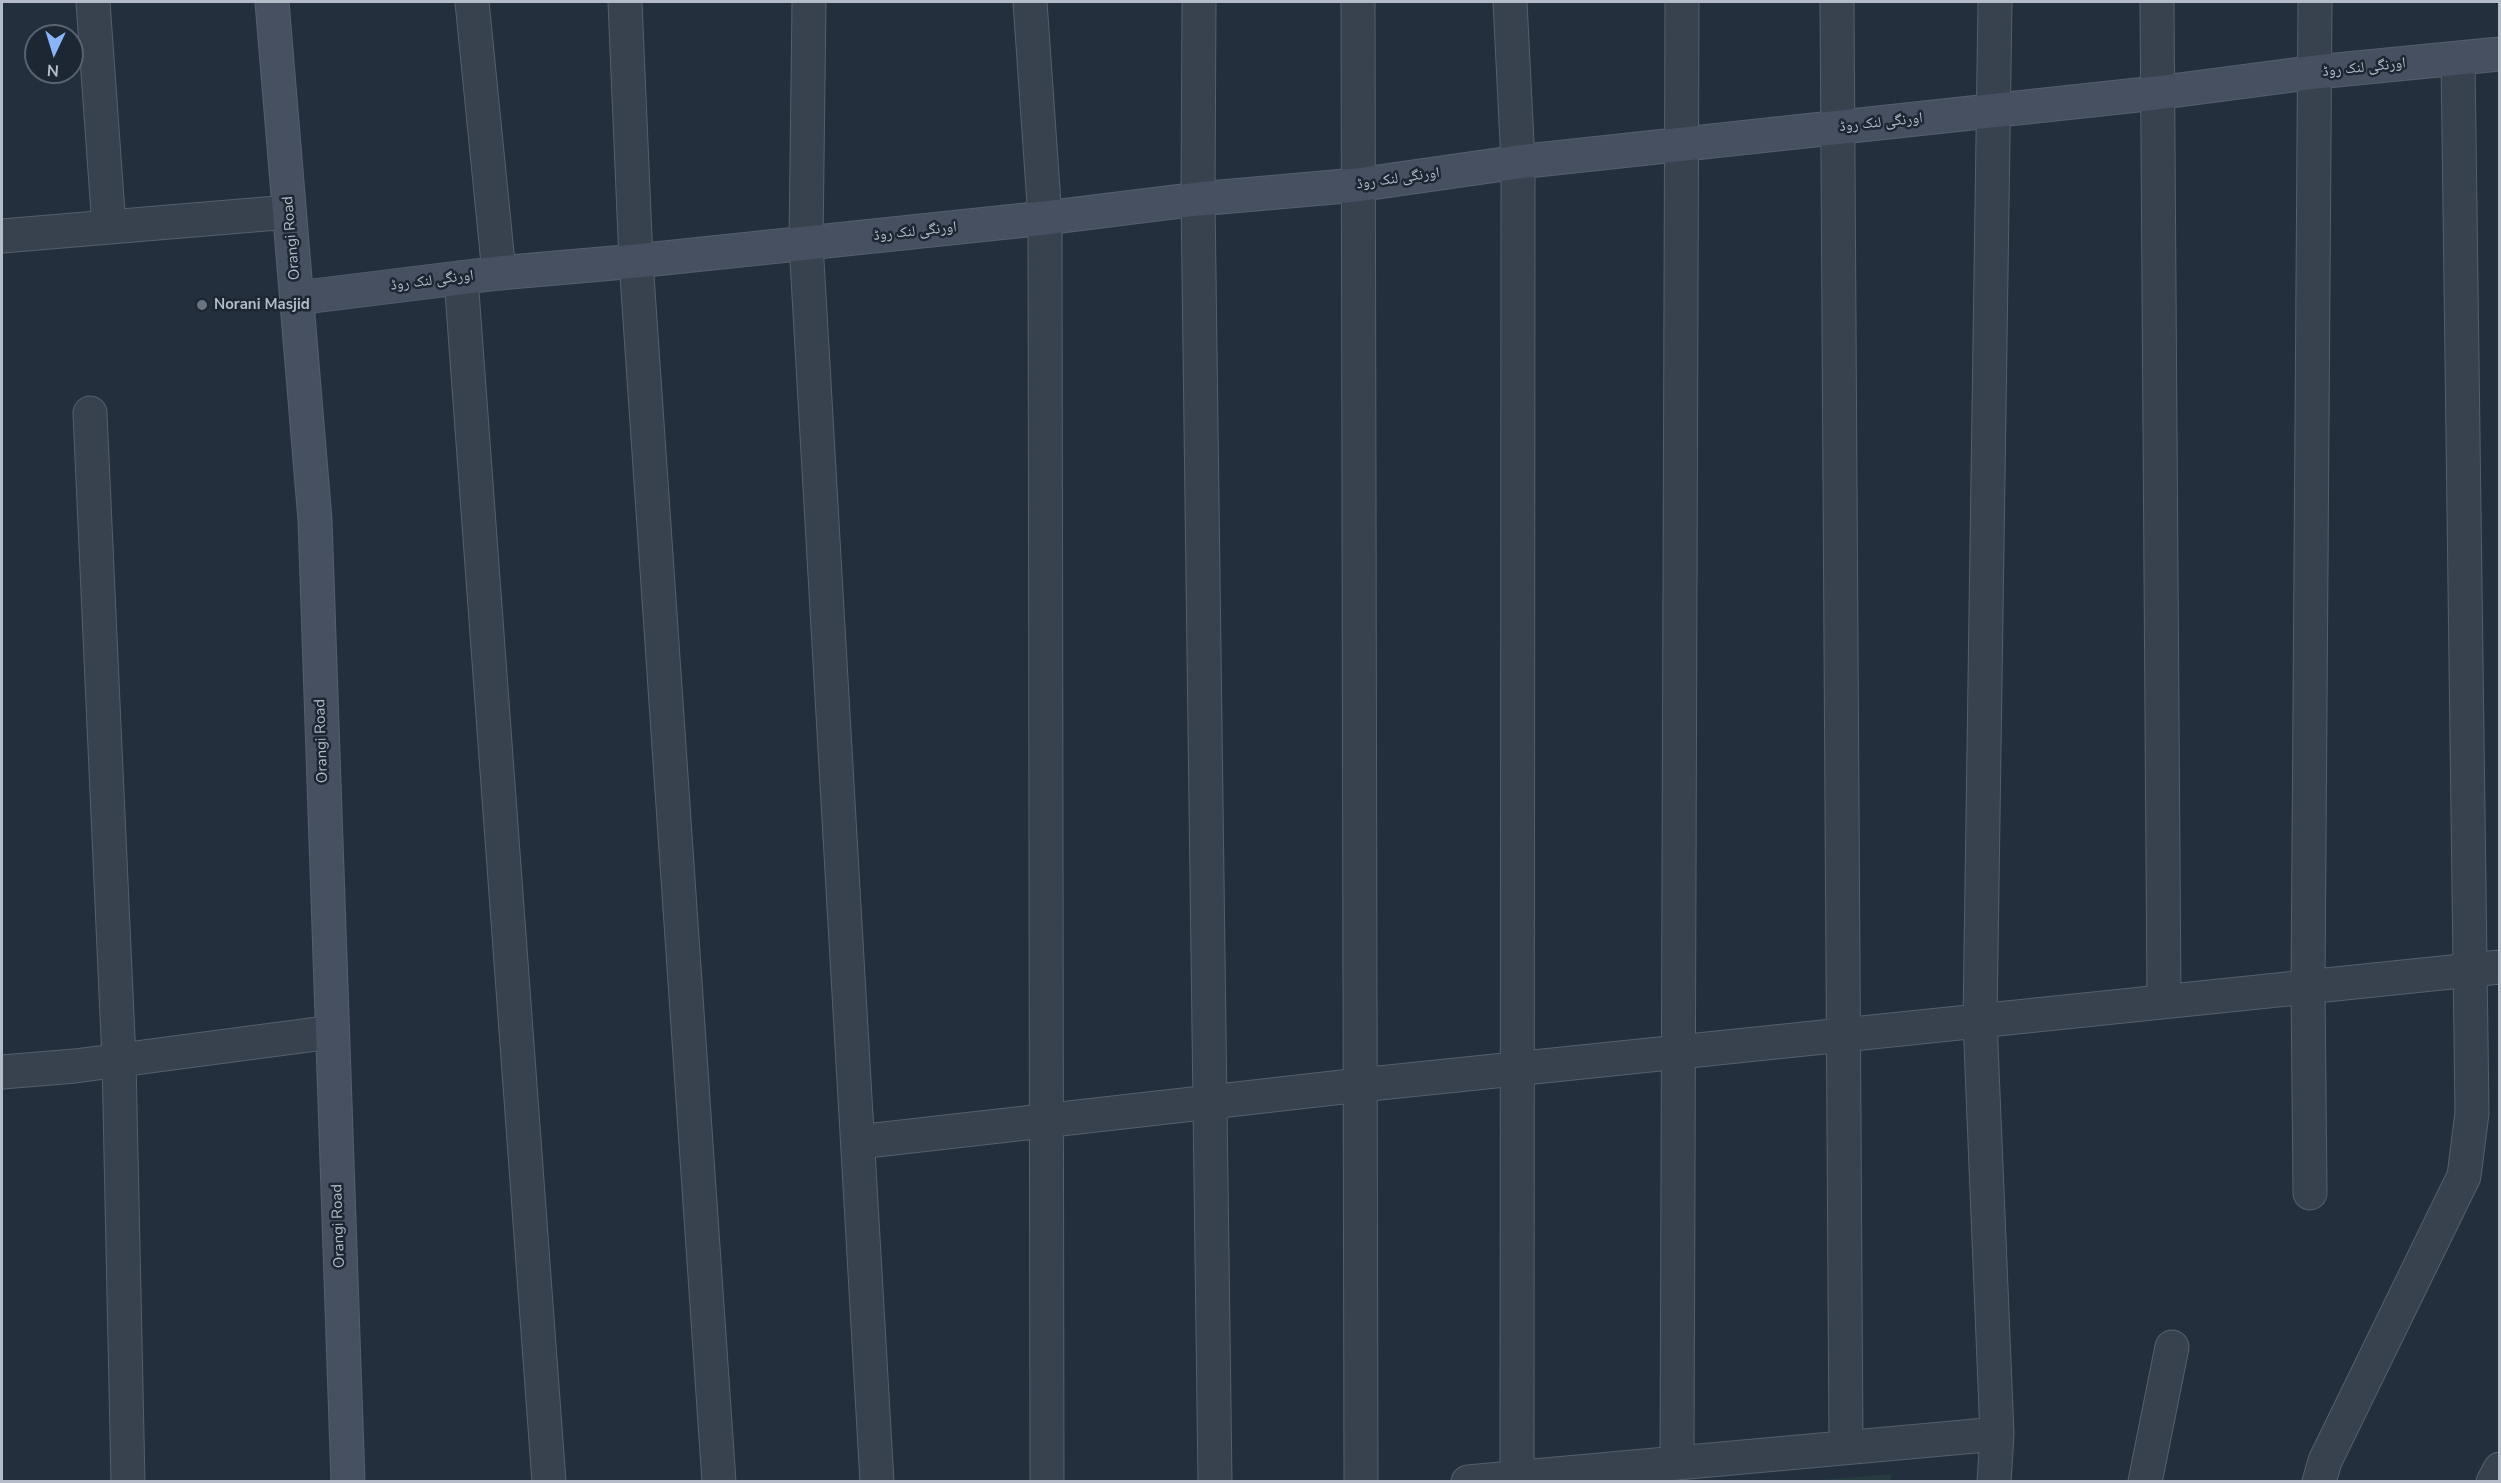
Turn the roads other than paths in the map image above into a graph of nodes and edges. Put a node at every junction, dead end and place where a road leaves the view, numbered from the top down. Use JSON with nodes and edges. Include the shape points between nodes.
{"nodes":[{"id":1,"x":93,"y":2,"type":"edge"},
{"id":2,"x":272,"y":2,"type":"edge"},
{"id":3,"x":472,"y":2,"type":"edge"},
{"id":4,"x":625,"y":2,"type":"edge"},
{"id":5,"x":809,"y":2,"type":"edge"},
{"id":6,"x":1030,"y":2,"type":"edge"},
{"id":7,"x":1199,"y":2,"type":"edge"},
{"id":8,"x":1358,"y":2,"type":"edge"},
{"id":9,"x":1510,"y":2,"type":"edge"},
{"id":10,"x":1682,"y":2,"type":"edge"},
{"id":11,"x":1838,"y":2,"type":"edge"},
{"id":12,"x":1995,"y":2,"type":"edge"},
{"id":13,"x":2157,"y":2,"type":"edge"},
{"id":14,"x":2315,"y":2,"type":"edge"},
{"id":15,"x":2499,"y":54,"type":"edge"},
{"id":16,"x":2458,"y":59,"type":"junction"},
{"id":17,"x":2316,"y":72,"type":"junction"},
{"id":18,"x":2156,"y":93,"type":"junction"},
{"id":19,"x":1993,"y":111,"type":"junction"},
{"id":20,"x":1839,"y":128,"type":"junction"},
{"id":21,"x":1682,"y":144,"type":"junction"},
{"id":22,"x":1518,"y":162,"type":"junction"},
{"id":23,"x":1358,"y":185,"type":"junction"},
{"id":24,"x":1198,"y":199,"type":"junction"},
{"id":25,"x":290,"y":212,"type":"junction"},
{"id":26,"x":1045,"y":218,"type":"junction"},
{"id":27,"x":109,"y":227,"type":"junction"},
{"id":28,"x":2,"y":236,"type":"edge"},
{"id":29,"x":806,"y":243,"type":"junction"},
{"id":30,"x":636,"y":261,"type":"junction"},
{"id":31,"x":499,"y":273,"type":"junction"},
{"id":32,"x":461,"y":278,"type":"junction"},
{"id":33,"x":297,"y":298,"type":"junction"},
{"id":34,"x":90,"y":413,"type":"dead end"},
{"id":35,"x":2485,"y":968,"type":"edge"},
{"id":36,"x":2308,"y":986,"type":"junction"},
{"id":37,"x":2164,"y":1001,"type":"junction"},
{"id":38,"x":1980,"y":1020,"type":"junction"},
{"id":39,"x":332,"y":1032,"type":"junction"},
{"id":40,"x":1843,"y":1034,"type":"junction"},
{"id":41,"x":1678,"y":1051,"type":"junction"},
{"id":42,"x":119,"y":1060,"type":"junction"},
{"id":43,"x":1517,"y":1068,"type":"junction"},
{"id":44,"x":2,"y":1072,"type":"edge"},
{"id":45,"x":1360,"y":1085,"type":"junction"},
{"id":46,"x":1210,"y":1101,"type":"junction"},
{"id":47,"x":1046,"y":1120,"type":"junction"},
{"id":48,"x":858,"y":1142,"type":"junction"},
{"id":49,"x":2310,"y":1193,"type":"dead end"},
{"id":50,"x":2172,"y":1347,"type":"dead end"},
{"id":51,"x":1997,"y":1434,"type":"junction"},
{"id":52,"x":1846,"y":1447,"type":"junction"},
{"id":53,"x":1677,"y":1463,"type":"junction"},
{"id":54,"x":2499,"y":1469,"type":"edge"},
{"id":55,"x":1517,"y":1477,"type":"junction"},
{"id":56,"x":128,"y":1482,"type":"edge"},
{"id":57,"x":348,"y":1482,"type":"edge"},
{"id":58,"x":549,"y":1482,"type":"edge"},
{"id":59,"x":719,"y":1482,"type":"edge"},
{"id":60,"x":878,"y":1482,"type":"edge"},
{"id":61,"x":1047,"y":1482,"type":"edge"},
{"id":62,"x":1215,"y":1482,"type":"edge"},
{"id":63,"x":1361,"y":1482,"type":"edge"},
{"id":64,"x":1468,"y":1482,"type":"edge"},
{"id":65,"x":1994,"y":1482,"type":"edge"},
{"id":66,"x":2145,"y":1482,"type":"edge"},
{"id":67,"x":2319,"y":1482,"type":"edge"},
{"id":68,"x":2493,"y":1482,"type":"edge"}],
"edges":[{"from":1,"to":27,"type":"street"},
{"from":2,"to":25,"type":"street","name":"Orangi Road"},
{"from":3,"to":31,"type":"street"},
{"from":4,"to":30,"type":"street"},
{"from":5,"to":29,"type":"street"},
{"from":6,"to":26,"type":"street"},
{"from":7,"to":24,"type":"street"},
{"from":8,"to":23,"type":"street"},
{"from":9,"to":22,"type":"street"},
{"from":10,"to":21,"type":"street"},
{"from":11,"to":20,"type":"street"},
{"from":12,"to":19,"type":"street"},
{"from":13,"to":18,"type":"street"},
{"from":14,"to":17,"type":"street"},
{"from":15,"to":16,"type":"street","name":"اورنگی لنک روڈ"},
{"from":16,"to":17,"type":"street","name":"اورنگی لنک روڈ"},
{"from":16,"to":35,"type":"street"},
{"from":17,"to":18,"type":"street","name":"اورنگی لنک روڈ"},
{"from":17,"to":36,"type":"street"},
{"from":18,"to":19,"type":"street","name":"اورنگی لنک روڈ"},
{"from":18,"to":37,"type":"street"},
{"from":19,"to":20,"type":"street","name":"اورنگی لنک روڈ"},
{"from":19,"to":38,"type":"street"},
{"from":20,"to":21,"type":"street","name":"اورنگی لنک روڈ"},
{"from":20,"to":40,"type":"street"},
{"from":21,"to":22,"type":"street","name":"اورنگی لنک روڈ"},
{"from":21,"to":41,"type":"street"},
{"from":22,"to":23,"type":"street","name":"اورنگی لنک روڈ"},
{"from":22,"to":43,"type":"street"},
{"from":23,"to":24,"type":"street","name":"اورنگی لنک روڈ"},
{"from":23,"to":45,"type":"street"},
{"from":24,"to":26,"type":"street","name":"اورنگی لنک روڈ"},
{"from":24,"to":46,"type":"street"},
{"from":25,"to":27,"type":"street"},
{"from":25,"to":33,"type":"street","name":"Orangi Road"},
{"from":26,"to":29,"type":"street","name":"اورنگی لنک روڈ"},
{"from":26,"to":47,"type":"street"},
{"from":27,"to":28,"type":"street"},
{"from":29,"to":30,"type":"street","name":"اورنگی لنک روڈ"},
{"from":29,"to":48,"type":"street"},
{"from":30,"to":31,"type":"street","name":"اورنگی لنک روڈ"},
{"from":30,"to":59,"type":"street"},
{"from":31,"to":32,"type":"street","name":"اورنگی لنک روڈ"},
{"from":32,"to":33,"type":"street","name":"اورنگی لنک روڈ"},
{"from":32,"to":58,"type":"street"},
{"from":33,"to":39,"type":"street","name":"Orangi Road","via":[[315,520]]},
{"from":34,"to":42,"type":"street"},
{"from":35,"to":36,"type":"street"},
{"from":35,"to":67,"type":"street","via":[[2464,1176],[2325,1461]]},
{"from":36,"to":37,"type":"street"},
{"from":36,"to":49,"type":"street"},
{"from":37,"to":38,"type":"street"},
{"from":38,"to":40,"type":"street"},
{"from":38,"to":51,"type":"street"},
{"from":39,"to":42,"type":"street"},
{"from":39,"to":57,"type":"street","name":"Orangi Road"},
{"from":40,"to":41,"type":"street"},
{"from":40,"to":52,"type":"street"},
{"from":41,"to":43,"type":"street"},
{"from":41,"to":53,"type":"street"},
{"from":42,"to":44,"type":"street"},
{"from":42,"to":56,"type":"street"},
{"from":43,"to":45,"type":"street"},
{"from":43,"to":55,"type":"street"},
{"from":45,"to":46,"type":"street"},
{"from":45,"to":63,"type":"street"},
{"from":46,"to":47,"type":"street"},
{"from":46,"to":62,"type":"street"},
{"from":47,"to":48,"type":"street"},
{"from":47,"to":61,"type":"street"},
{"from":48,"to":60,"type":"street"},
{"from":50,"to":66,"type":"street"},
{"from":51,"to":52,"type":"street"},
{"from":51,"to":65,"type":"street"},
{"from":52,"to":53,"type":"street"},
{"from":53,"to":55,"type":"street"},
{"from":54,"to":68,"type":"street"},
{"from":55,"to":64,"type":"street"}]}
